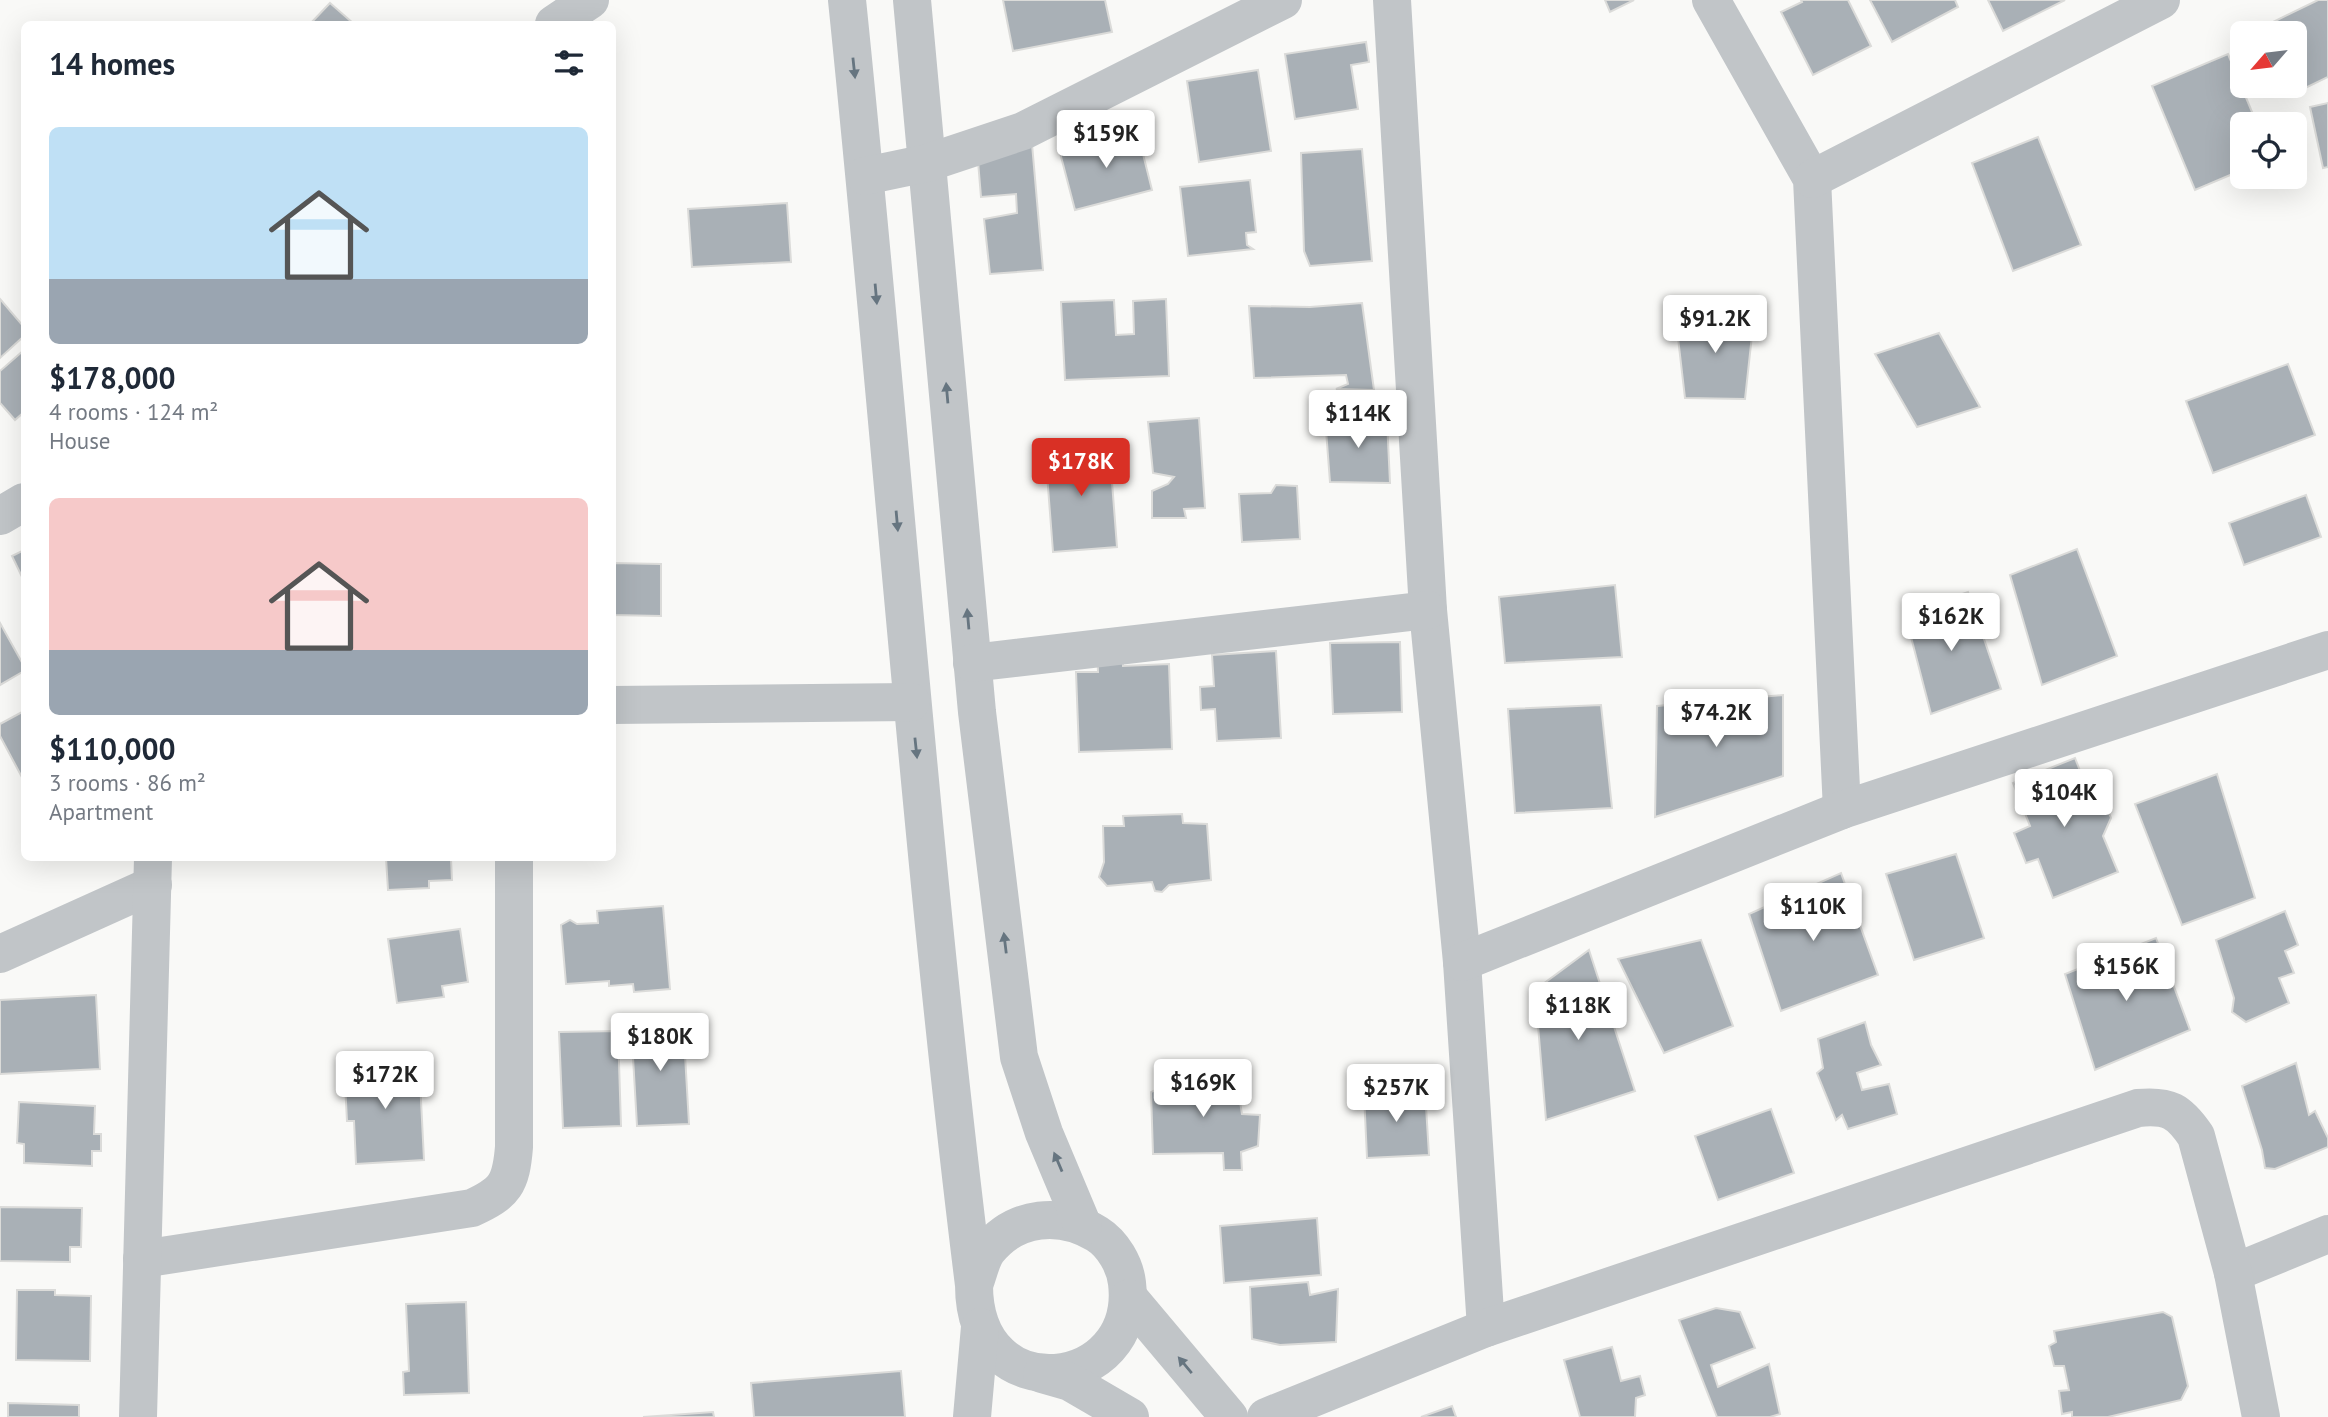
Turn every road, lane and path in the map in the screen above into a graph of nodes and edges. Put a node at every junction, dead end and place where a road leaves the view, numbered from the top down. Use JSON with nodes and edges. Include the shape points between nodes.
{"nodes":[{"id":1,"x":590,"y":0,"type":"edge"},
{"id":2,"x":848,"y":0,"type":"edge"},
{"id":3,"x":912,"y":0,"type":"edge"},
{"id":4,"x":1283,"y":0,"type":"edge"},
{"id":5,"x":1392,"y":0,"type":"edge"},
{"id":6,"x":1711,"y":0,"type":"edge"},
{"id":7,"x":2161,"y":0,"type":"edge"},
{"id":8,"x":558,"y":21,"type":"edge"},
{"id":9,"x":927,"y":163,"type":"junction"},
{"id":10,"x":866,"y":176,"type":"junction"},
{"id":11,"x":1812,"y":179,"type":"junction"},
{"id":12,"x":21,"y":504,"type":"edge"},
{"id":13,"x":0,"y":516,"type":"edge"},
{"id":14,"x":1428,"y":610,"type":"junction"},
{"id":15,"x":2328,"y":650,"type":"edge"},
{"id":16,"x":972,"y":663,"type":"junction"},
{"id":17,"x":911,"y":702,"type":"junction"},
{"id":18,"x":616,"y":705,"type":"edge"},
{"id":19,"x":1842,"y":810,"type":"junction"},
{"id":20,"x":514,"y":861,"type":"edge"},
{"id":21,"x":153,"y":871,"type":"edge"},
{"id":22,"x":0,"y":954,"type":"edge"},
{"id":23,"x":1462,"y":962,"type":"junction"},
{"id":24,"x":1083,"y":1226,"type":"junction"},
{"id":25,"x":2328,"y":1234,"type":"edge"},
{"id":26,"x":142,"y":1259,"type":"junction"},
{"id":27,"x":2233,"y":1273,"type":"junction"},
{"id":28,"x":974,"y":1285,"type":"junction"},
{"id":29,"x":1129,"y":1298,"type":"junction"},
{"id":30,"x":980,"y":1326,"type":"junction"},
{"id":31,"x":1486,"y":1328,"type":"junction"},
{"id":32,"x":1040,"y":1373,"type":"junction"},
{"id":33,"x":138,"y":1417,"type":"edge"},
{"id":34,"x":972,"y":1417,"type":"edge"},
{"id":35,"x":1130,"y":1417,"type":"edge"},
{"id":36,"x":1228,"y":1417,"type":"edge"},
{"id":37,"x":1266,"y":1417,"type":"edge"},
{"id":38,"x":2261,"y":1417,"type":"edge"}],
"edges":[{"from":1,"to":8,"type":"street"},
{"from":2,"to":10,"type":"street","one_way":true},
{"from":3,"to":9,"type":"street"},
{"from":4,"to":9,"type":"street","via":[[1023,131]]},
{"from":5,"to":14,"type":"street"},
{"from":6,"to":11,"type":"street"},
{"from":7,"to":11,"type":"street"},
{"from":9,"to":10,"type":"street"},
{"from":16,"to":9,"type":"street","one_way":true},
{"from":10,"to":17,"type":"street","one_way":true},
{"from":11,"to":19,"type":"street"},
{"from":12,"to":13,"type":"street"},
{"from":14,"to":16,"type":"street"},
{"from":14,"to":23,"type":"street"},
{"from":15,"to":19,"type":"street"},
{"from":24,"to":16,"type":"street","one_way":true,"via":[[1044,1133],[1019,1057]]},
{"from":17,"to":18,"type":"street"},
{"from":17,"to":28,"type":"street","one_way":true},
{"from":19,"to":23,"type":"street"},
{"from":20,"to":26,"type":"street","via":[[514,1147],[506,1186],[494,1198],[471,1208]]},
{"from":21,"to":22,"type":"street"},
{"from":21,"to":26,"type":"street"},
{"from":23,"to":31,"type":"street"},
{"from":24,"to":28,"type":"street","via":[[1048,1218],[1013,1228],[987,1251]]},
{"from":24,"to":29,"type":"street","via":[[1117,1255]]},
{"from":25,"to":27,"type":"street"},
{"from":26,"to":33,"type":"street"},
{"from":27,"to":31,"type":"street","via":[[2196,1136],[2185,1119],[2157,1106],[2138,1108]]},
{"from":27,"to":38,"type":"street"},
{"from":28,"to":30,"type":"street"},
{"from":29,"to":32,"type":"street","via":[[1121,1330],[1102,1356],[1073,1371]]},
{"from":36,"to":29,"type":"street","one_way":true},
{"from":30,"to":32,"type":"street","via":[[994,1349],[1015,1365]]},
{"from":30,"to":34,"type":"street"},
{"from":31,"to":37,"type":"street"},
{"from":32,"to":35,"type":"street","via":[[1070,1382]]}]}
